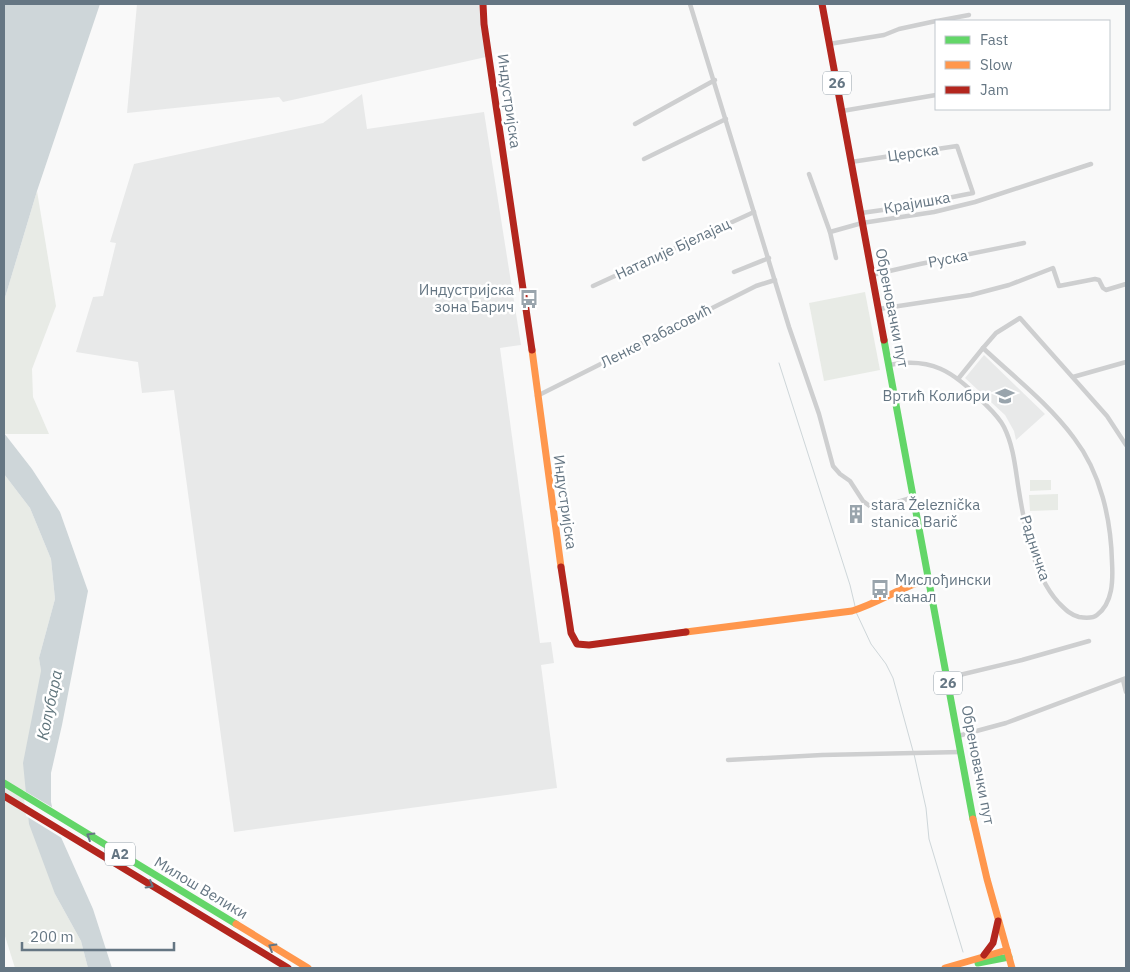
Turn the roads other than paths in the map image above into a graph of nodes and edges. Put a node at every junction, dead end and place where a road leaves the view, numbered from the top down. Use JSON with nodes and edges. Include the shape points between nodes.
{"nodes":[{"id":1,"x":483,"y":4,"type":"edge"},
{"id":2,"x":690,"y":4,"type":"edge"},
{"id":3,"x":822,"y":4,"type":"edge"},
{"id":4,"x":969,"y":14,"type":"dead end"},
{"id":5,"x":942,"y":20,"type":"edge"},
{"id":6,"x":935,"y":21,"type":"edge"},
{"id":7,"x":829,"y":44,"type":"junction"},
{"id":8,"x":715,"y":80,"type":"junction"},
{"id":9,"x":935,"y":95,"type":"edge"},
{"id":10,"x":842,"y":110,"type":"junction"},
{"id":11,"x":726,"y":120,"type":"junction"},
{"id":12,"x":635,"y":124,"type":"dead end"},
{"id":13,"x":644,"y":159,"type":"dead end"},
{"id":14,"x":851,"y":162,"type":"junction"},
{"id":15,"x":1092,"y":164,"type":"dead end"},
{"id":16,"x":810,"y":174,"type":"dead end"},
{"id":17,"x":973,"y":193,"type":"joint"},
{"id":18,"x":754,"y":212,"type":"junction"},
{"id":19,"x":860,"y":213,"type":"junction"},
{"id":20,"x":862,"y":223,"type":"junction"},
{"id":21,"x":830,"y":232,"type":"junction"},
{"id":22,"x":1024,"y":243,"type":"dead end"},
{"id":23,"x":769,"y":258,"type":"junction"},
{"id":24,"x":836,"y":258,"type":"dead end"},
{"id":25,"x":734,"y":272,"type":"dead end"},
{"id":26,"x":872,"y":275,"type":"junction"},
{"id":27,"x":775,"y":280,"type":"junction"},
{"id":28,"x":1126,"y":284,"type":"edge"},
{"id":29,"x":593,"y":286,"type":"dead end"},
{"id":30,"x":879,"y":310,"type":"junction"},
{"id":31,"x":983,"y":348,"type":"junction"},
{"id":32,"x":1126,"y":362,"type":"edge"},
{"id":33,"x":889,"y":365,"type":"junction"},
{"id":34,"x":1072,"y":377,"type":"junction"},
{"id":35,"x":958,"y":379,"type":"junction"},
{"id":36,"x":537,"y":396,"type":"junction"},
{"id":37,"x":1126,"y":445,"type":"edge"},
{"id":38,"x":914,"y":497,"type":"junction"},
{"id":39,"x":929,"y":579,"type":"junction"},
{"id":40,"x":1089,"y":641,"type":"dead end"},
{"id":41,"x":947,"y":678,"type":"junction"},
{"id":42,"x":1124,"y":679,"type":"edge"},
{"id":43,"x":1126,"y":692,"type":"edge"},
{"id":44,"x":958,"y":736,"type":"junction"},
{"id":45,"x":961,"y":752,"type":"junction"},
{"id":46,"x":728,"y":760,"type":"dead end"},
{"id":47,"x":4,"y":783,"type":"edge"},
{"id":48,"x":4,"y":796,"type":"edge"},
{"id":49,"x":998,"y":921,"type":"junction"},
{"id":50,"x":1008,"y":953,"type":"junction"},
{"id":51,"x":983,"y":956,"type":"junction"},
{"id":52,"x":288,"y":968,"type":"edge"},
{"id":53,"x":308,"y":968,"type":"edge"},
{"id":54,"x":946,"y":968,"type":"edge"},
{"id":55,"x":958,"y":968,"type":"edge"},
{"id":56,"x":1012,"y":968,"type":"edge"}],
"edges":[{"from":1,"to":36,"type":"main road","name":"Индустријска"},
{"from":2,"to":8,"type":"street"},
{"from":3,"to":7,"type":"main road","name":"Обреновачки пут","number":"26"},
{"from":4,"to":5,"type":"street"},
{"from":6,"to":7,"type":"street","via":[[884,35]]},
{"from":7,"to":10,"type":"main road","name":"Обреновачки пут","number":"26"},
{"from":8,"to":11,"type":"street"},
{"from":8,"to":12,"type":"street"},
{"from":9,"to":10,"type":"street"},
{"from":10,"to":14,"type":"main road","name":"Обреновачки пут","number":"26"},
{"from":11,"to":13,"type":"street"},
{"from":11,"to":18,"type":"street"},
{"from":14,"to":17,"type":"street","name":"Церска","via":[[957,146]]},
{"from":14,"to":19,"type":"main road","name":"Обреновачки пут","number":"26"},
{"from":15,"to":20,"type":"street","via":[[975,202]]},
{"from":16,"to":21,"type":"street"},
{"from":17,"to":19,"type":"street","name":"Крајишка"},
{"from":18,"to":23,"type":"street"},
{"from":18,"to":29,"type":"street","name":"Наталије Бјелајац"},
{"from":19,"to":20,"type":"main road","name":"Обреновачки пут","number":"26"},
{"from":20,"to":21,"type":"street"},
{"from":20,"to":26,"type":"main road","name":"Обреновачки пут","number":"26"},
{"from":21,"to":24,"type":"street"},
{"from":22,"to":26,"type":"street","name":"Руска"},
{"from":23,"to":25,"type":"street"},
{"from":23,"to":27,"type":"street"},
{"from":26,"to":30,"type":"main road","name":"Обреновачки пут","number":"26"},
{"from":27,"to":36,"type":"street","name":"Ленке Рабасовић","via":[[756,286]]},
{"from":27,"to":38,"type":"street","via":[[833,466],[871,507],[878,508]]},
{"from":28,"to":30,"type":"street","via":[[1106,290],[1095,279],[1059,286],[1052,268],[1009,285],[971,295]]},
{"from":30,"to":33,"type":"main road","name":"Обреновачки пут","number":"26"},
{"from":31,"to":34,"type":"street","via":[[996,333],[1020,318]]},
{"from":31,"to":35,"type":"street"},
{"from":31,"to":35,"type":"street","name":"Радничка","via":[[1057,417],[1076,439],[1090,465],[1105,504],[1112,538],[1110,592],[1108,600],[1095,616],[1083,618],[1069,613],[1049,590],[1028,536],[1005,430],[992,411]]},
{"from":32,"to":34,"type":"street"},
{"from":33,"to":35,"type":"street","name":"Радничка","via":[[930,364]]},
{"from":33,"to":38,"type":"main road","name":"Обреновачки пут","number":"26"},
{"from":34,"to":37,"type":"street","via":[[1107,416]]},
{"from":36,"to":39,"type":"main road","name":"Индустријска","via":[[571,633],[577,644],[583,646],[856,610],[907,585]]},
{"from":38,"to":39,"type":"main road","name":"Обреновачки пут","number":"26"},
{"from":39,"to":41,"type":"main road","name":"Обреновачки пут","number":"26"},
{"from":40,"to":41,"type":"street"},
{"from":41,"to":44,"type":"main road","name":"Обреновачки пут","number":"26"},
{"from":42,"to":43,"type":"street"},
{"from":42,"to":44,"type":"street","via":[[1006,723]]},
{"from":44,"to":45,"type":"main road","name":"Обреновачки пут","number":"26"},
{"from":45,"to":46,"type":"street"},
{"from":45,"to":49,"type":"main road","name":"Обреновачки пут","number":"26","via":[[978,843]]},
{"from":53,"to":47,"type":"main road","name":"Милош Велики","number":"A2","one_way":true},
{"from":48,"to":52,"type":"main road","name":"Милош Велики","number":"A2","one_way":true},
{"from":49,"to":50,"type":"main road","name":"Обреновачки пут","number":"26"},
{"from":49,"to":51,"type":"main road","via":[[993,943]]},
{"from":50,"to":51,"type":"main road"},
{"from":50,"to":55,"type":"main road"},
{"from":50,"to":56,"type":"main road","name":"Обреновачки пут","number":"26"},
{"from":51,"to":54,"type":"main road"}]}
